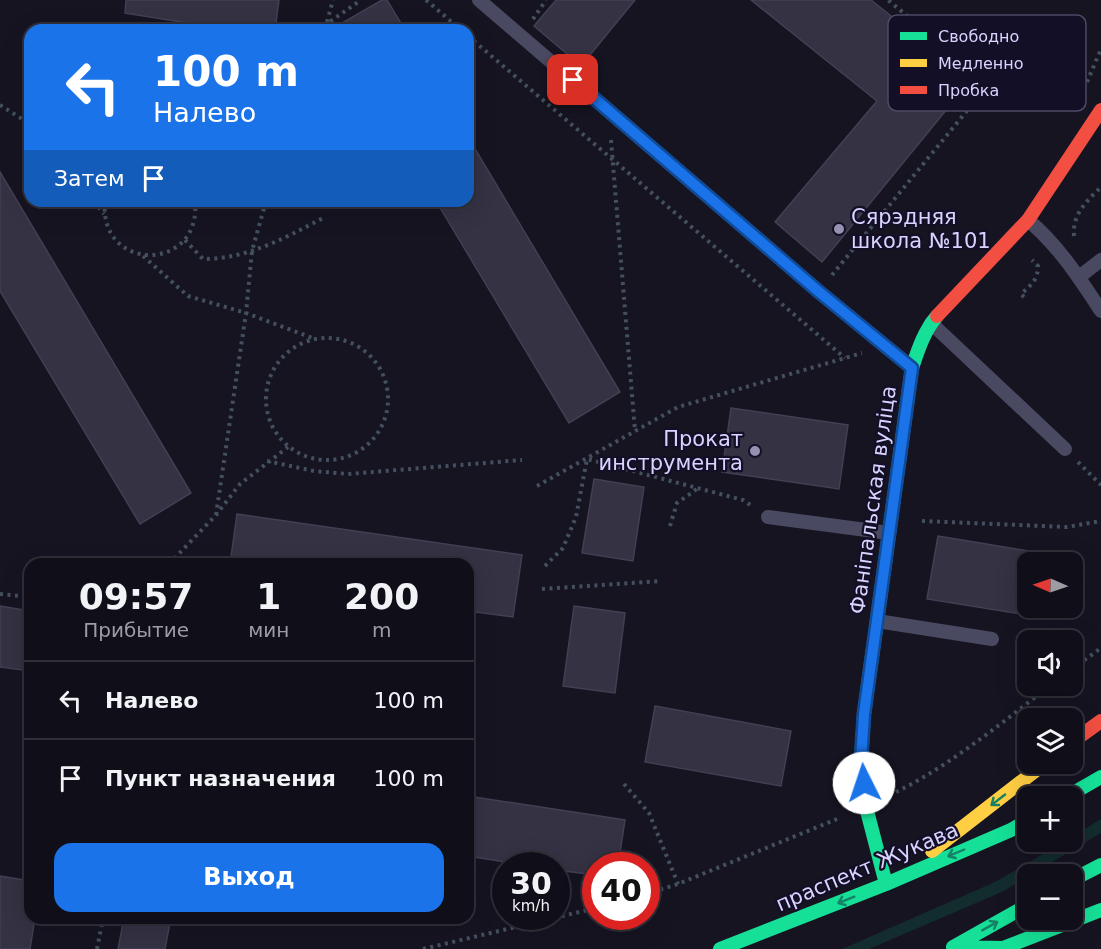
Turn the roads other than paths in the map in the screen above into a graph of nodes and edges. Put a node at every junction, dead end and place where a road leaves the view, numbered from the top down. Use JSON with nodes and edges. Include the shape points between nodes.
{"nodes":[{"id":1,"x":479,"y":0,"type":"edge"},
{"id":2,"x":1101,"y":110,"type":"edge"},
{"id":3,"x":1028,"y":220,"type":"junction"},
{"id":4,"x":1101,"y":260,"type":"edge"},
{"id":5,"x":1079,"y":278,"type":"junction"},
{"id":6,"x":1101,"y":311,"type":"edge"},
{"id":7,"x":931,"y":323,"type":"junction"},
{"id":8,"x":912,"y":368,"type":"junction"},
{"id":9,"x":1065,"y":449,"type":"road end"},
{"id":10,"x":768,"y":517,"type":"road end"},
{"id":11,"x":889,"y":534,"type":"junction"},
{"id":12,"x":877,"y":621,"type":"junction"},
{"id":13,"x":992,"y":639,"type":"dead end"},
{"id":14,"x":1101,"y":721,"type":"edge"},
{"id":15,"x":1083,"y":734,"type":"edge"},
{"id":16,"x":1031,"y":774,"type":"edge"},
{"id":17,"x":1101,"y":777,"type":"edge"},
{"id":18,"x":1083,"y":787,"type":"edge"},
{"id":19,"x":1017,"y":826,"type":"edge"},
{"id":20,"x":1101,"y":865,"type":"edge"},
{"id":21,"x":1083,"y":874,"type":"edge"},
{"id":22,"x":900,"y":877,"type":"junction"},
{"id":23,"x":886,"y":884,"type":"junction"},
{"id":24,"x":1101,"y":910,"type":"edge"},
{"id":25,"x":1017,"y":911,"type":"edge"},
{"id":26,"x":951,"y":948,"type":"edge"},
{"id":27,"x":720,"y":949,"type":"edge"}],
"edges":[{"from":1,"to":8,"type":"lane"},
{"from":2,"to":3,"type":"main road","name":"Фаніпальская вуліца"},
{"from":3,"to":5,"type":"lane"},
{"from":3,"to":7,"type":"main road","name":"Фаніпальская вуліца"},
{"from":4,"to":5,"type":"lane"},
{"from":5,"to":6,"type":"lane"},
{"from":7,"to":8,"type":"main road","name":"Фаніпальская вуліца"},
{"from":7,"to":9,"type":"lane"},
{"from":8,"to":11,"type":"main road","name":"Фаніпальская вуліца"},
{"from":10,"to":11,"type":"lane"},
{"from":11,"to":12,"type":"main road","name":"Фаніпальская вуліца"},
{"from":12,"to":13,"type":"lane"},
{"from":12,"to":23,"type":"main road","name":"Фаніпальская вуліца","via":[[861,760],[866,807]]},
{"from":14,"to":15,"type":"main road"},
{"from":16,"to":22,"type":"main road","one_way":true},
{"from":17,"to":18,"type":"main road"},
{"from":19,"to":22,"type":"main road","name":"праспект Жукава","one_way":true},
{"from":20,"to":21,"type":"main road"},
{"from":22,"to":23,"type":"main road","name":"праспект Жукава"},
{"from":23,"to":27,"type":"main road","name":"праспект Жукава","one_way":true},
{"from":24,"to":26,"type":"main road","via":[[1003,948]]},
{"from":26,"to":25,"type":"main road","one_way":true}]}
